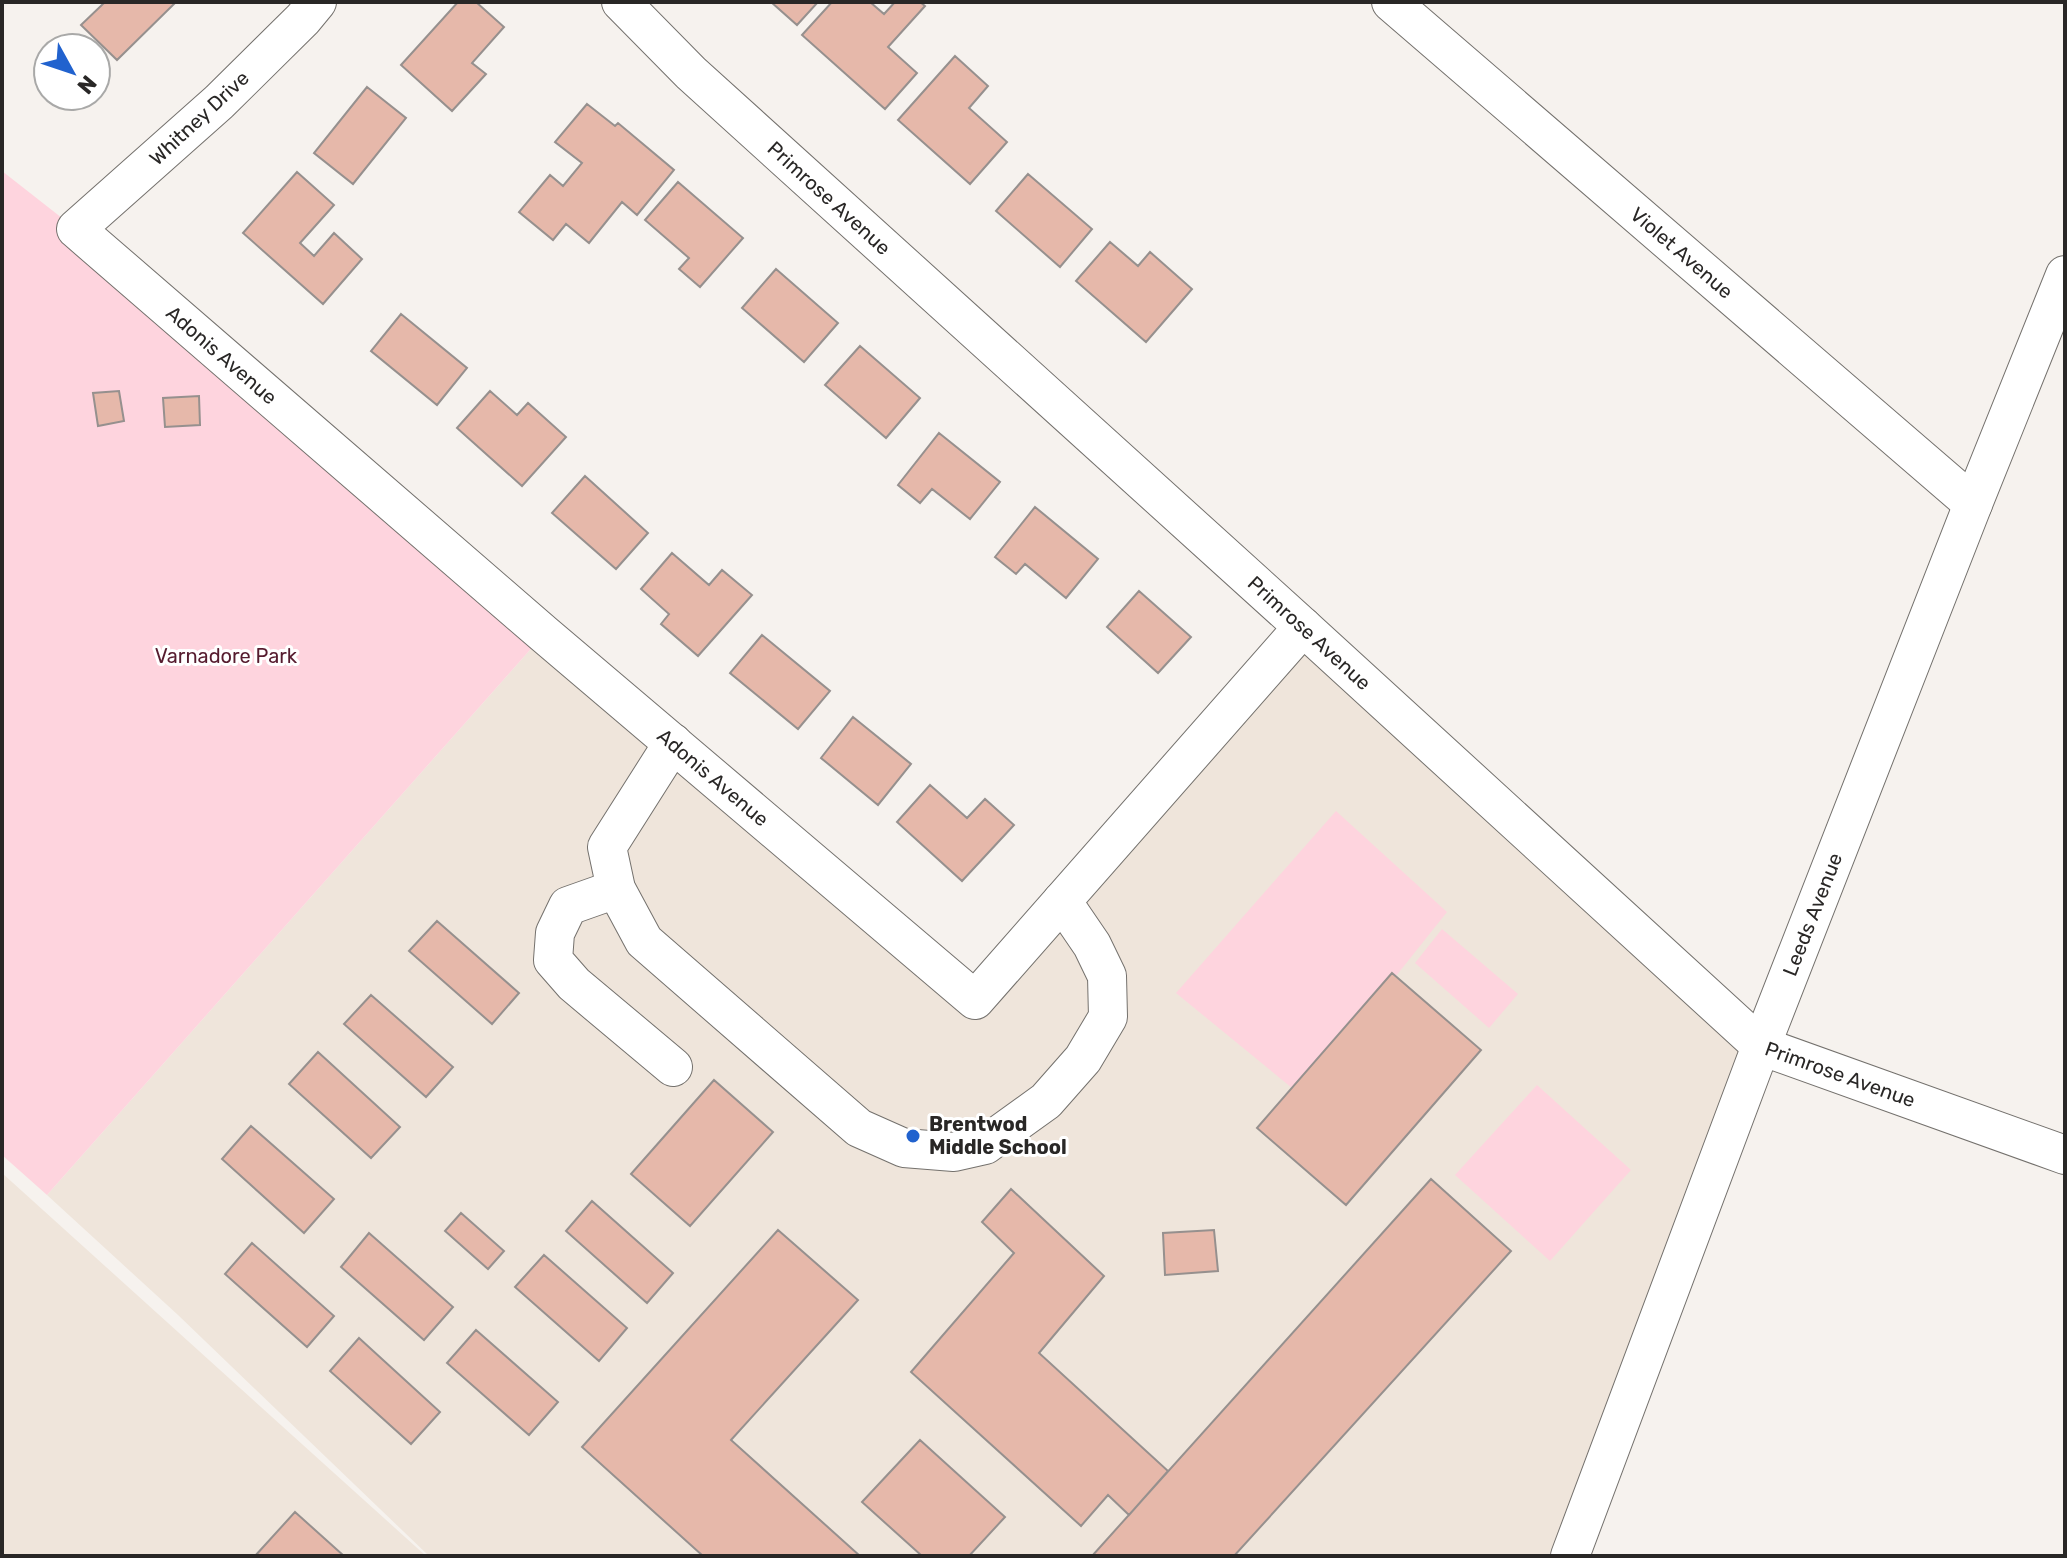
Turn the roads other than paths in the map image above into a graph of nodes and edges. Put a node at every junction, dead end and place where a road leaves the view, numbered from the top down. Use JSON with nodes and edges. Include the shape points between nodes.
{"nodes":[{"id":1,"x":317,"y":2,"type":"edge"},
{"id":2,"x":621,"y":2,"type":"edge"},
{"id":3,"x":1391,"y":2,"type":"edge"},
{"id":4,"x":76,"y":229,"type":"joint"},
{"id":5,"x":2065,"y":275,"type":"edge"},
{"id":6,"x":1973,"y":504,"type":"junction"},
{"id":7,"x":1303,"y":627,"type":"junction"},
{"id":8,"x":673,"y":743,"type":"junction"},
{"id":9,"x":616,"y":889,"type":"junction"},
{"id":10,"x":1062,"y":901,"type":"junction"},
{"id":11,"x":1761,"y":1046,"type":"junction"},
{"id":12,"x":673,"y":1067,"type":"dead end"},
{"id":13,"x":2065,"y":1155,"type":"edge"},
{"id":14,"x":1570,"y":1556,"type":"edge"}],
"edges":[{"from":1,"to":4,"type":"street","name":"Whitney Drive","via":[[219,102]]},
{"from":2,"to":7,"type":"street","name":"Primrose Avenue","via":[[691,73]]},
{"from":3,"to":6,"type":"street","name":"Violet Avenue"},
{"from":4,"to":8,"type":"street","name":"Adonis Avenue"},
{"from":5,"to":6,"type":"street","name":"Leeds Avenue"},
{"from":6,"to":11,"type":"street","name":"Leeds Avenue"},
{"from":7,"to":10,"type":"street","name":"Adonis Avenue"},
{"from":7,"to":11,"type":"street","name":"Primrose Avenue"},
{"from":8,"to":9,"type":"street","via":[[607,847]]},
{"from":8,"to":10,"type":"street","name":"Adonis Avenue","via":[[975,1000]]},
{"from":9,"to":10,"type":"street","via":[[644,941],[859,1128],[904,1148],[954,1152],[985,1145],[1046,1101],[1083,1059],[1108,1017],[1107,976]]},
{"from":9,"to":12,"type":"street","via":[[568,906],[555,933],[553,960]]},
{"from":11,"to":13,"type":"street","name":"Primrose Avenue"},
{"from":11,"to":14,"type":"street","name":"Leeds Avenue"}]}
